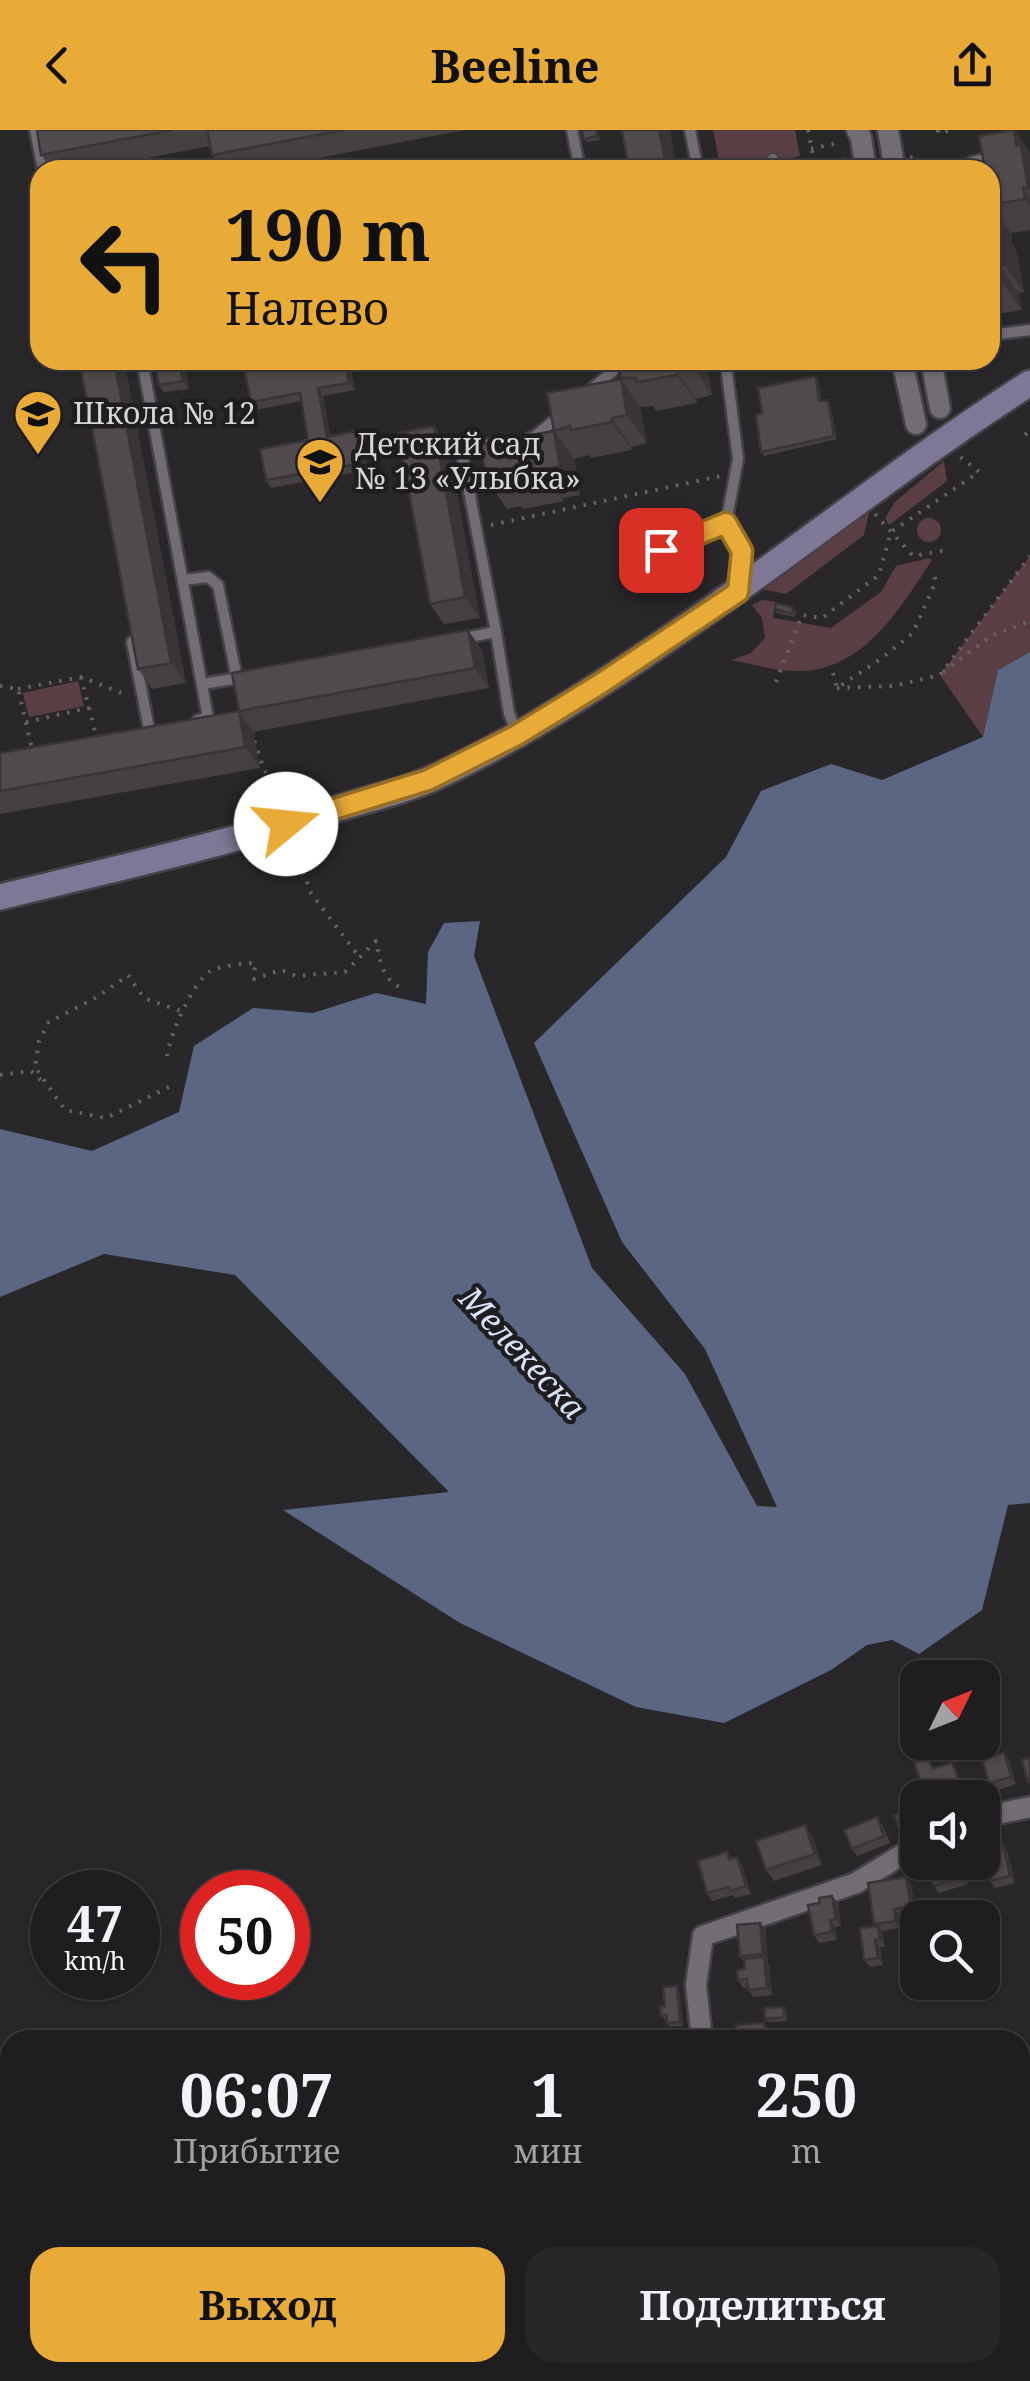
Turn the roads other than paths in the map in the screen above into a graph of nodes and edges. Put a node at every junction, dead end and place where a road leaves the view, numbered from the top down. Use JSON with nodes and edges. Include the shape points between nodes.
{"nodes":[{"id":1,"x":36,"y":130,"type":"edge"},
{"id":2,"x":572,"y":130,"type":"edge"},
{"id":3,"x":690,"y":130,"type":"edge"},
{"id":4,"x":857,"y":130,"type":"edge"},
{"id":5,"x":888,"y":133,"type":"edge"},
{"id":6,"x":1012,"y":153,"type":"edge"},
{"id":7,"x":41,"y":160,"type":"edge"},
{"id":8,"x":578,"y":160,"type":"edge"},
{"id":9,"x":696,"y":160,"type":"edge"},
{"id":10,"x":864,"y":160,"type":"edge"},
{"id":11,"x":893,"y":160,"type":"edge"},
{"id":12,"x":981,"y":160,"type":"edge"},
{"id":13,"x":1030,"y":330,"type":"edge"},
{"id":14,"x":1000,"y":334,"type":"edge"},
{"id":15,"x":144,"y":370,"type":"edge"},
{"id":16,"x":614,"y":370,"type":"edge"},
{"id":17,"x":728,"y":370,"type":"edge"},
{"id":18,"x":904,"y":370,"type":"edge"},
{"id":19,"x":932,"y":370,"type":"edge"},
{"id":20,"x":1030,"y":383,"type":"edge"},
{"id":21,"x":580,"y":398,"type":"edge"},
{"id":22,"x":940,"y":408,"type":"dead end"},
{"id":23,"x":565,"y":411,"type":"edge"},
{"id":24,"x":916,"y":424,"type":"dead end"},
{"id":25,"x":516,"y":440,"type":"edge"},
{"id":26,"x":498,"y":443,"type":"edge"},
{"id":27,"x":726,"y":523,"type":"junction"},
{"id":28,"x":661,"y":550,"type":"dead end"},
{"id":29,"x":182,"y":580,"type":"junction"},
{"id":30,"x":738,"y":592,"type":"junction"},
{"id":31,"x":130,"y":626,"type":"edge"},
{"id":32,"x":496,"y":632,"type":"junction"},
{"id":33,"x":440,"y":642,"type":"edge"},
{"id":34,"x":255,"y":675,"type":"edge"},
{"id":35,"x":236,"y":678,"type":"junction"},
{"id":36,"x":202,"y":684,"type":"junction"},
{"id":37,"x":193,"y":721,"type":"edge"},
{"id":38,"x":164,"y":726,"type":"edge"},
{"id":39,"x":149,"y":729,"type":"junction"},
{"id":40,"x":132,"y":732,"type":"edge"},
{"id":41,"x":517,"y":735,"type":"junction"},
{"id":42,"x":0,"y":897,"type":"edge"},
{"id":43,"x":1030,"y":1807,"type":"edge"},
{"id":44,"x":1000,"y":1813,"type":"edge"},
{"id":45,"x":900,"y":1856,"type":"edge"},
{"id":46,"x":701,"y":2030,"type":"edge"}],
"edges":[{"from":1,"to":7,"type":"lane"},
{"from":2,"to":8,"type":"lane"},
{"from":3,"to":9,"type":"lane"},
{"from":4,"to":10,"type":"street"},
{"from":5,"to":11,"type":"street"},
{"from":6,"to":12,"type":"lane"},
{"from":13,"to":14,"type":"lane"},
{"from":15,"to":29,"type":"lane"},
{"from":16,"to":21,"type":"lane"},
{"from":17,"to":27,"type":"lane","via":[[738,459]]},
{"from":18,"to":24,"type":"street"},
{"from":19,"to":22,"type":"street"},
{"from":20,"to":30,"type":"main road"},
{"from":23,"to":25,"type":"lane","via":[[534,437]]},
{"from":26,"to":32,"type":"lane","via":[[461,449]]},
{"from":27,"to":28,"type":"lane"},
{"from":27,"to":30,"type":"lane","via":[[742,551]]},
{"from":29,"to":35,"type":"lane","via":[[208,577],[218,585]]},
{"from":29,"to":36,"type":"lane"},
{"from":30,"to":41,"type":"main road"},
{"from":31,"to":39,"type":"lane"},
{"from":32,"to":33,"type":"lane"},
{"from":32,"to":41,"type":"lane"},
{"from":34,"to":35,"type":"lane"},
{"from":35,"to":36,"type":"lane"},
{"from":36,"to":37,"type":"lane","via":[[208,718]]},
{"from":38,"to":39,"type":"lane"},
{"from":39,"to":40,"type":"lane"},
{"from":41,"to":42,"type":"main road","via":[[428,780],[178,854]]},
{"from":43,"to":44,"type":"street"},
{"from":45,"to":46,"type":"street","via":[[856,1883],[703,1936],[696,1985]]}]}
